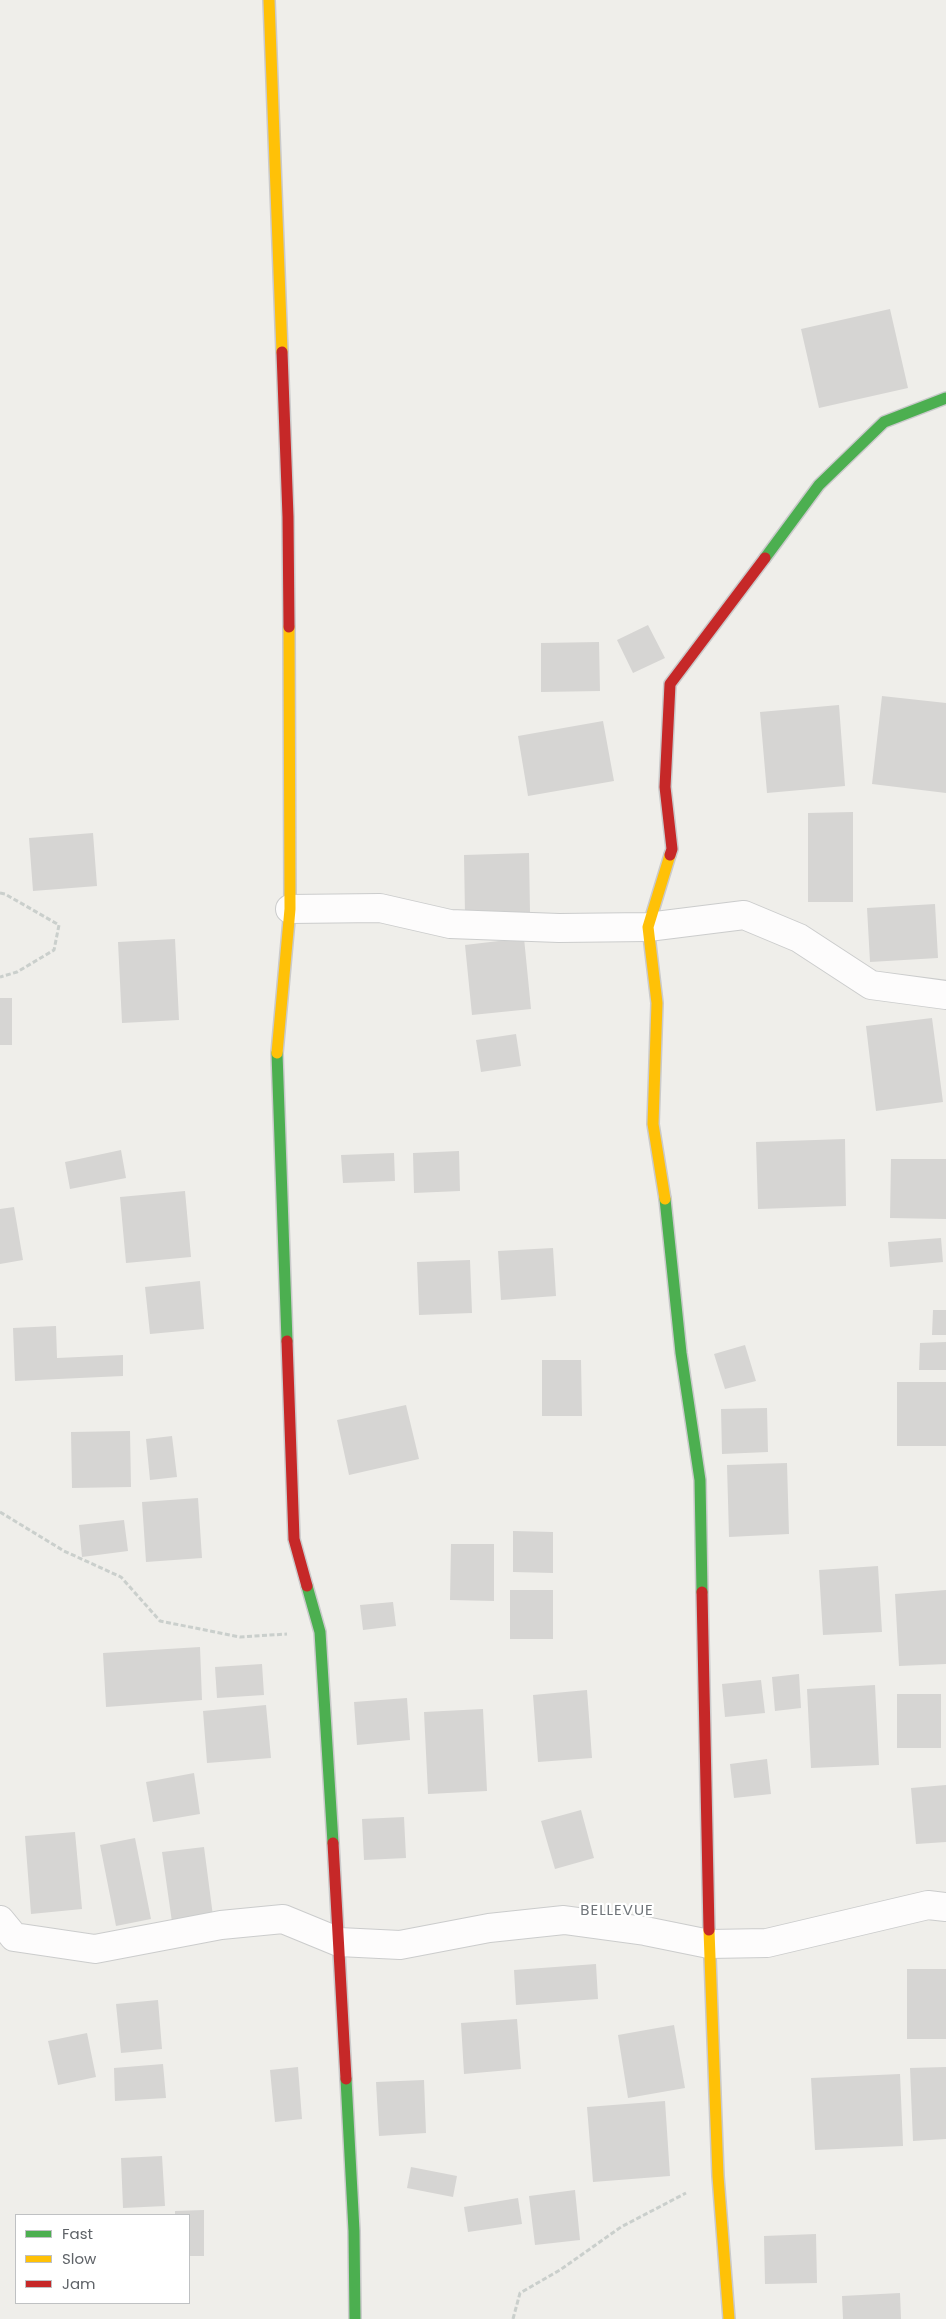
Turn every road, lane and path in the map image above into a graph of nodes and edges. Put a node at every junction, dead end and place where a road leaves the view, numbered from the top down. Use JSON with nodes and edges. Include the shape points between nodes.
{"nodes":[{"id":1,"x":269,"y":0,"type":"edge"},
{"id":2,"x":946,"y":398,"type":"edge"},
{"id":3,"x":0,"y":893,"type":"edge"},
{"id":4,"x":290,"y":909,"type":"junction"},
{"id":5,"x":648,"y":927,"type":"junction"},
{"id":6,"x":0,"y":977,"type":"edge"},
{"id":7,"x":946,"y":995,"type":"edge"},
{"id":8,"x":0,"y":1512,"type":"edge"},
{"id":9,"x":320,"y":1632,"type":"junction"},
{"id":10,"x":946,"y":1907,"type":"edge"},
{"id":11,"x":0,"y":1920,"type":"edge"},
{"id":12,"x":338,"y":1942,"type":"junction"},
{"id":13,"x":709,"y":1944,"type":"junction"},
{"id":14,"x":718,"y":2176,"type":"junction"},
{"id":15,"x":355,"y":2319,"type":"edge"},
{"id":16,"x":513,"y":2319,"type":"edge"},
{"id":17,"x":730,"y":2319,"type":"edge"}],
"edges":[{"from":1,"to":4,"type":"street","via":[[288,517]]},
{"from":2,"to":5,"type":"street","via":[[884,422],[818,485],[670,684],[665,787],[672,849]]},
{"from":3,"to":6,"type":"path","via":[[59,925],[54,950],[17,972]]},
{"from":4,"to":5,"type":"street","via":[[380,908],[450,924]]},
{"from":4,"to":9,"type":"street","via":[[276,1064],[294,1539]]},
{"from":5,"to":7,"type":"street","via":[[744,915],[799,938],[871,985]]},
{"from":5,"to":13,"type":"street","via":[[657,1003],[653,1124],[668,1218],[681,1353],[700,1480]]},
{"from":8,"to":9,"type":"path","via":[[64,1551],[121,1577],[160,1621],[240,1637]]},
{"from":9,"to":12,"type":"street"},
{"from":10,"to":13,"type":"street","via":[[928,1905],[767,1943]]},
{"from":11,"to":12,"type":"street","via":[[14,1938],[95,1949],[221,1925],[283,1919]]},
{"from":12,"to":13,"type":"street","via":[[400,1945],[489,1928],[564,1920]]},
{"from":12,"to":15,"type":"street","via":[[354,2231]]},
{"from":13,"to":14,"type":"street"},
{"from":14,"to":16,"type":"path","via":[[621,2227],[520,2294]]},
{"from":14,"to":17,"type":"street"}]}
